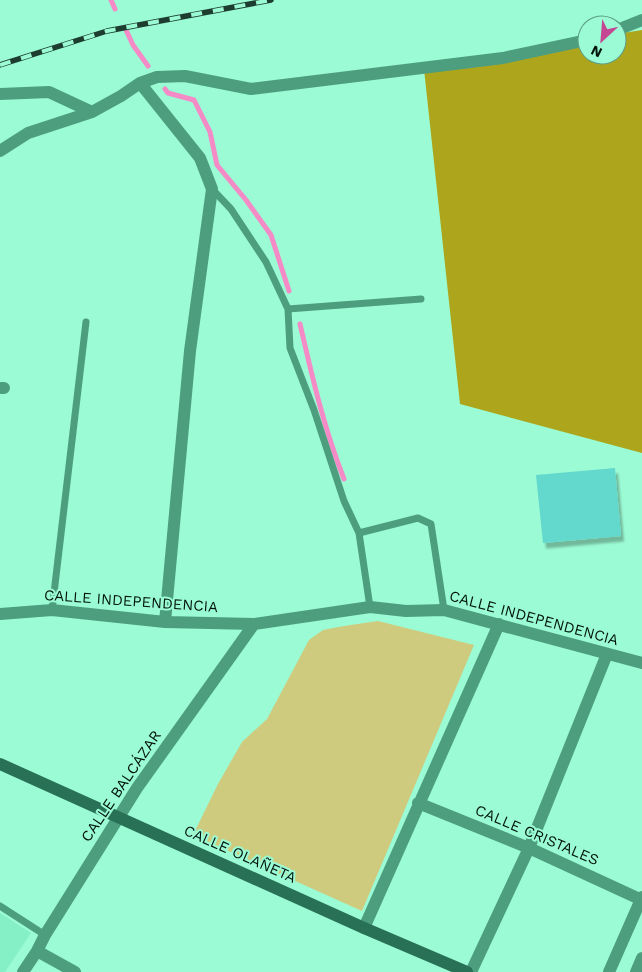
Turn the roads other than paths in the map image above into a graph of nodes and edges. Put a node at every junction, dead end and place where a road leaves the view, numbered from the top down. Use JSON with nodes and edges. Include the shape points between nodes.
{"nodes":[{"id":1,"x":642,"y":20,"type":"edge"},
{"id":2,"x":627,"y":26,"type":"edge"},
{"id":3,"x":577,"y":42,"type":"edge"},
{"id":4,"x":140,"y":83,"type":"junction"},
{"id":5,"x":0,"y":94,"type":"edge"},
{"id":6,"x":92,"y":112,"type":"junction"},
{"id":7,"x":0,"y":151,"type":"edge"},
{"id":8,"x":212,"y":189,"type":"junction"},
{"id":9,"x":421,"y":299,"type":"dead end"},
{"id":10,"x":288,"y":309,"type":"junction"},
{"id":11,"x":86,"y":322,"type":"dead end"},
{"id":12,"x":359,"y":533,"type":"junction"},
{"id":13,"x":370,"y":607,"type":"junction"},
{"id":14,"x":52,"y":610,"type":"junction"},
{"id":15,"x":444,"y":610,"type":"junction"},
{"id":16,"x":1,"y":616,"type":"edge"},
{"id":17,"x":164,"y":622,"type":"junction"},
{"id":18,"x":254,"y":624,"type":"junction"},
{"id":19,"x":499,"y":624,"type":"junction"},
{"id":20,"x":607,"y":654,"type":"junction"},
{"id":21,"x":642,"y":663,"type":"edge"},
{"id":22,"x":0,"y":764,"type":"edge"},
{"id":23,"x":418,"y":803,"type":"junction"},
{"id":24,"x":118,"y":817,"type":"junction"},
{"id":25,"x":529,"y":848,"type":"junction"},
{"id":26,"x":642,"y":899,"type":"edge"},
{"id":27,"x":0,"y":906,"type":"edge"},
{"id":28,"x":364,"y":928,"type":"junction"},
{"id":29,"x":45,"y":935,"type":"junction"},
{"id":30,"x":38,"y":951,"type":"junction"},
{"id":31,"x":642,"y":958,"type":"edge"},
{"id":32,"x":24,"y":972,"type":"edge"},
{"id":33,"x":75,"y":972,"type":"edge"},
{"id":34,"x":467,"y":972,"type":"edge"},
{"id":35,"x":471,"y":972,"type":"edge"},
{"id":36,"x":609,"y":972,"type":"edge"},
{"id":37,"x":636,"y":972,"type":"edge"}],
"edges":[{"from":1,"to":2,"type":"street"},
{"from":3,"to":4,"type":"street","via":[[504,58],[251,89],[186,76],[157,77]]},
{"from":4,"to":6,"type":"street"},
{"from":4,"to":8,"type":"street","via":[[200,158]]},
{"from":5,"to":6,"type":"street","via":[[49,92]]},
{"from":6,"to":7,"type":"street","via":[[28,134]]},
{"from":8,"to":10,"type":"lane","via":[[231,209],[266,262]]},
{"from":8,"to":17,"type":"street","via":[[190,351]]},
{"from":9,"to":10,"type":"lane"},
{"from":10,"to":12,"type":"lane","via":[[290,348],[344,501]]},
{"from":11,"to":14,"type":"lane"},
{"from":12,"to":13,"type":"lane"},
{"from":12,"to":15,"type":"lane","via":[[418,518],[431,524]]},
{"from":13,"to":15,"type":"street","name":"CALLE INDEPENDENCIA","via":[[406,611]]},
{"from":13,"to":18,"type":"street","name":"CALLE INDEPENDENCIA"},
{"from":14,"to":16,"type":"street","name":"CALLE INDEPENDENCIA"},
{"from":14,"to":17,"type":"street","name":"CALLE INDEPENDENCIA"},
{"from":15,"to":19,"type":"street","name":"CALLE INDEPENDENCIA"},
{"from":17,"to":18,"type":"street","name":"CALLE INDEPENDENCIA"},
{"from":18,"to":24,"type":"street","name":"CALLE BALCÁZAR"},
{"from":19,"to":20,"type":"street","name":"CALLE INDEPENDENCIA"},
{"from":19,"to":23,"type":"street"},
{"from":20,"to":21,"type":"street","name":"CALLE INDEPENDENCIA"},
{"from":20,"to":25,"type":"street"},
{"from":22,"to":24,"type":"street","name":"CALLE OLAÑETA"},
{"from":23,"to":25,"type":"street","name":"CALLE CRISTALES"},
{"from":23,"to":28,"type":"street"},
{"from":24,"to":28,"type":"street","name":"CALLE OLAÑETA"},
{"from":24,"to":29,"type":"street","name":"CALLE BALCÁZAR"},
{"from":25,"to":26,"type":"street","name":"CALLE CRISTALES"},
{"from":25,"to":35,"type":"street"},
{"from":26,"to":36,"type":"street"},
{"from":27,"to":29,"type":"lane"},
{"from":28,"to":34,"type":"street","name":"CALLE OLAÑETA"},
{"from":29,"to":30,"type":"street","name":"CALLE BALCÁZAR"},
{"from":30,"to":32,"type":"street","name":"CALLE BALCÁZAR"},
{"from":30,"to":33,"type":"street"},
{"from":31,"to":37,"type":"street"}]}
